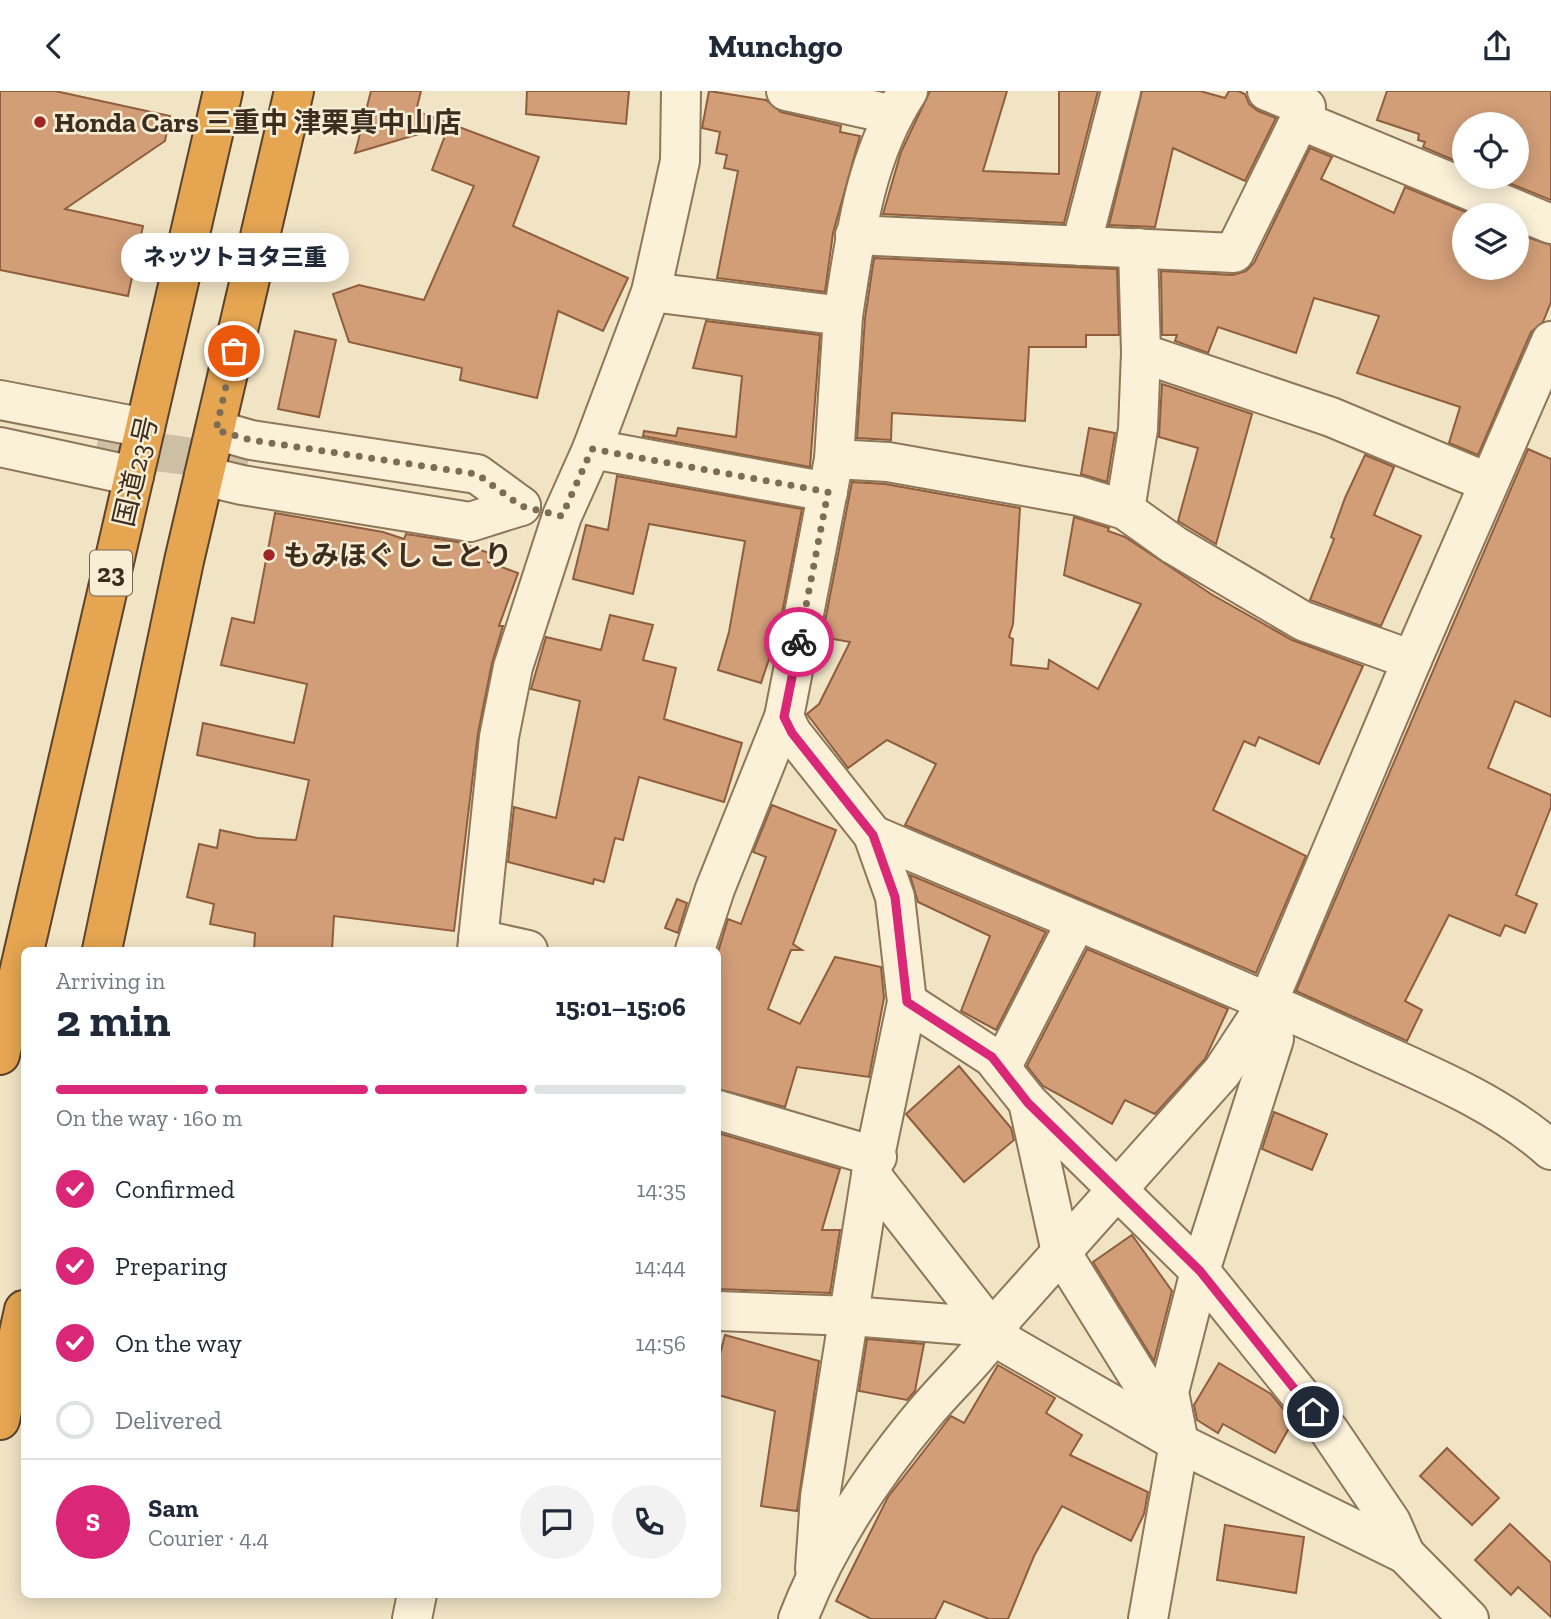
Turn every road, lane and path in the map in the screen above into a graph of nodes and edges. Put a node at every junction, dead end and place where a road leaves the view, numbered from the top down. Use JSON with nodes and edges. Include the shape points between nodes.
{"nodes":[{"id":1,"x":223,"y":91,"type":"edge"},
{"id":2,"x":294,"y":91,"type":"edge"},
{"id":3,"x":681,"y":91,"type":"edge"},
{"id":4,"x":786,"y":91,"type":"edge"},
{"id":5,"x":1121,"y":91,"type":"edge"},
{"id":6,"x":1268,"y":91,"type":"edge"},
{"id":7,"x":901,"y":103,"type":"edge"},
{"id":8,"x":1300,"y":120,"type":"junction"},
{"id":9,"x":1551,"y":224,"type":"edge"},
{"id":10,"x":855,"y":235,"type":"junction"},
{"id":11,"x":1081,"y":246,"type":"junction"},
{"id":12,"x":1138,"y":248,"type":"junction"},
{"id":13,"x":651,"y":292,"type":"junction"},
{"id":14,"x":843,"y":316,"type":"junction"},
{"id":15,"x":1551,"y":341,"type":"edge"},
{"id":16,"x":1141,"y":353,"type":"junction"},
{"id":17,"x":0,"y":400,"type":"edge"},
{"id":18,"x":0,"y":423,"type":"edge"},
{"id":19,"x":145,"y":428,"type":"junction"},
{"id":20,"x":216,"y":430,"type":"junction"},
{"id":21,"x":97,"y":444,"type":"tunnel mouth"},
{"id":22,"x":0,"y":447,"type":"edge"},
{"id":23,"x":592,"y":449,"type":"junction"},
{"id":24,"x":259,"y":466,"type":"tunnel mouth"},
{"id":25,"x":134,"y":476,"type":"junction"},
{"id":26,"x":204,"y":476,"type":"junction"},
{"id":27,"x":831,"y":476,"type":"junction"},
{"id":28,"x":1489,"y":483,"type":"junction"},
{"id":29,"x":521,"y":506,"type":"junction"},
{"id":30,"x":1125,"y":510,"type":"junction"},
{"id":31,"x":562,"y":516,"type":"junction"},
{"id":32,"x":1412,"y":660,"type":"junction"},
{"id":33,"x":784,"y":717,"type":"junction"},
{"id":34,"x":873,"y":835,"type":"junction"},
{"id":35,"x":1076,"y":922,"type":"junction"},
{"id":36,"x":477,"y":945,"type":"edge"},
{"id":37,"x":25,"y":947,"type":"edge"},
{"id":38,"x":103,"y":947,"type":"edge"},
{"id":39,"x":497,"y":947,"type":"edge"},
{"id":40,"x":696,"y":947,"type":"edge"},
{"id":41,"x":21,"y":964,"type":"edge"},
{"id":42,"x":907,"y":1002,"type":"junction"},
{"id":43,"x":1268,"y":1002,"type":"junction"},
{"id":44,"x":0,"y":1055,"type":"edge"},
{"id":45,"x":1001,"y":1067,"type":"junction"},
{"id":46,"x":1028,"y":1103,"type":"junction"},
{"id":47,"x":721,"y":1111,"type":"edge"},
{"id":48,"x":1551,"y":1150,"type":"edge"},
{"id":49,"x":874,"y":1166,"type":"junction"},
{"id":50,"x":1118,"y":1189,"type":"junction"},
{"id":51,"x":1061,"y":1252,"type":"junction"},
{"id":52,"x":1200,"y":1271,"type":"junction"},
{"id":53,"x":721,"y":1311,"type":"edge"},
{"id":54,"x":851,"y":1316,"type":"junction"},
{"id":55,"x":21,"y":1324,"type":"edge"},
{"id":56,"x":995,"y":1334,"type":"junction"},
{"id":57,"x":0,"y":1420,"type":"edge"},
{"id":58,"x":1179,"y":1443,"type":"junction"},
{"id":59,"x":1405,"y":1554,"type":"junction"},
{"id":60,"x":814,"y":1578,"type":"junction"},
{"id":61,"x":416,"y":1598,"type":"edge"},
{"id":62,"x":412,"y":1619,"type":"edge"},
{"id":63,"x":798,"y":1619,"type":"edge"},
{"id":64,"x":1148,"y":1619,"type":"edge"},
{"id":65,"x":1469,"y":1619,"type":"edge"}],
"edges":[{"from":1,"to":19,"type":"highway","name":"国道23号","number":"23"},
{"from":2,"to":20,"type":"highway"},
{"from":3,"to":13,"type":"street","via":[[680,161]]},
{"from":4,"to":7,"type":"street"},
{"from":5,"to":11,"type":"street"},
{"from":6,"to":8,"type":"street","via":[[1306,107]]},
{"from":7,"to":10,"type":"street","via":[[872,166]]},
{"from":8,"to":9,"type":"street"},
{"from":8,"to":12,"type":"street","via":[[1234,253]]},
{"from":10,"to":11,"type":"street"},
{"from":10,"to":14,"type":"street"},
{"from":11,"to":12,"type":"street"},
{"from":12,"to":16,"type":"street"},
{"from":13,"to":14,"type":"street"},
{"from":13,"to":23,"type":"street"},
{"from":14,"to":27,"type":"street"},
{"from":15,"to":28,"type":"street"},
{"from":16,"to":28,"type":"street","via":[[1331,417]]},
{"from":16,"to":30,"type":"street","via":[[1138,429]]},
{"from":17,"to":19,"type":"street"},
{"from":18,"to":21,"type":"street"},
{"from":19,"to":25,"type":"highway","name":"国道23号","number":"23"},
{"from":20,"to":26,"type":"highway"},
{"from":20,"to":29,"type":"street","via":[[251,440],[477,474]]},
{"from":22,"to":25,"type":"street"},
{"from":23,"to":27,"type":"street"},
{"from":23,"to":31,"type":"street"},
{"from":24,"to":29,"type":"street"},
{"from":25,"to":37,"type":"highway","name":"国道23号","number":"23"},
{"from":26,"to":29,"type":"street","via":[[470,522]]},
{"from":26,"to":38,"type":"highway"},
{"from":27,"to":30,"type":"street","via":[[888,462],[1079,496]]},
{"from":27,"to":33,"type":"street"},
{"from":28,"to":32,"type":"street"},
{"from":29,"to":31,"type":"street"},
{"from":30,"to":32,"type":"street","via":[[1174,545],[1303,621]]},
{"from":31,"to":36,"type":"street","via":[[513,667],[499,737]]},
{"from":32,"to":43,"type":"street"},
{"from":33,"to":34,"type":"street"},
{"from":33,"to":40,"type":"street"},
{"from":34,"to":35,"type":"street"},
{"from":34,"to":42,"type":"street","via":[[895,897]]},
{"from":35,"to":43,"type":"street"},
{"from":35,"to":45,"type":"street"},
{"from":36,"to":39,"type":"street"},
{"from":41,"to":44,"type":"highway","name":"国道23号","number":"23"},
{"from":42,"to":45,"type":"street"},
{"from":42,"to":49,"type":"street"},
{"from":43,"to":48,"type":"street","via":[[1447,1084],[1530,1132]]},
{"from":43,"to":50,"type":"street","via":[[1222,1072]]},
{"from":43,"to":52,"type":"street","via":[[1274,1039]]},
{"from":45,"to":46,"type":"street"},
{"from":46,"to":50,"type":"street"},
{"from":46,"to":51,"type":"street"},
{"from":47,"to":49,"type":"street"},
{"from":49,"to":54,"type":"street"},
{"from":49,"to":56,"type":"street"},
{"from":50,"to":51,"type":"street"},
{"from":50,"to":52,"type":"street"},
{"from":51,"to":56,"type":"street","via":[[1005,1315]]},
{"from":51,"to":58,"type":"street"},
{"from":52,"to":58,"type":"street","via":[[1169,1392]]},
{"from":52,"to":59,"type":"street","via":[[1329,1432],[1391,1522]]},
{"from":53,"to":54,"type":"street"},
{"from":54,"to":56,"type":"street","via":[[976,1326]]},
{"from":54,"to":60,"type":"street","via":[[820,1497]]},
{"from":55,"to":57,"type":"highway"},
{"from":56,"to":58,"type":"street"},
{"from":56,"to":60,"type":"street","via":[[923,1415],[867,1490]]},
{"from":58,"to":59,"type":"street"},
{"from":58,"to":64,"type":"street"},
{"from":59,"to":65,"type":"street"},
{"from":60,"to":63,"type":"street"},
{"from":61,"to":62,"type":"street"}]}
